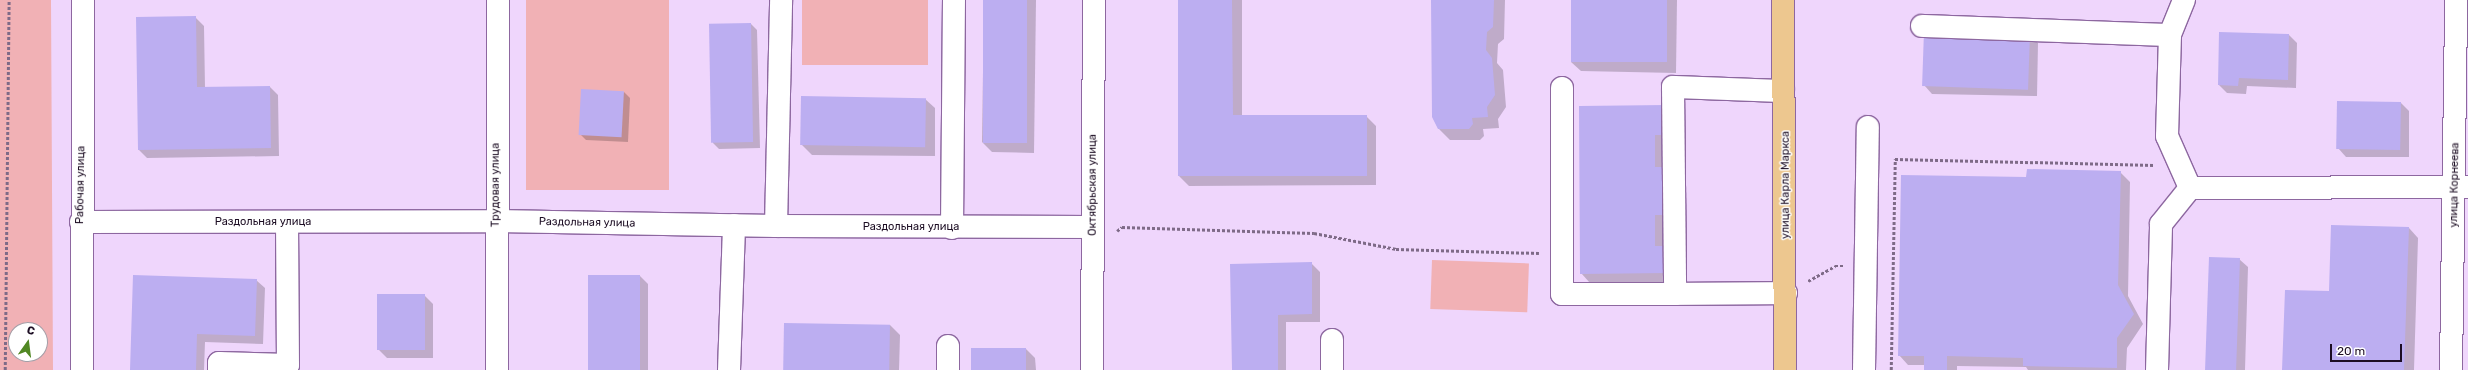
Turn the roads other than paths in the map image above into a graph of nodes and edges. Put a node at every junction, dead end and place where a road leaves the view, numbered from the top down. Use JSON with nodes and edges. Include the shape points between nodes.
{"nodes":[{"id":1,"x":83,"y":0,"type":"edge"},
{"id":2,"x":498,"y":0,"type":"edge"},
{"id":3,"x":781,"y":0,"type":"edge"},
{"id":4,"x":954,"y":0,"type":"edge"},
{"id":5,"x":1094,"y":0,"type":"edge"},
{"id":6,"x":1783,"y":0,"type":"edge"},
{"id":7,"x":2184,"y":0,"type":"edge"},
{"id":8,"x":2456,"y":0,"type":"edge"},
{"id":9,"x":1922,"y":26,"type":"dead end"},
{"id":10,"x":2170,"y":35,"type":"junction"},
{"id":11,"x":1562,"y":88,"type":"dead end"},
{"id":12,"x":1783,"y":91,"type":"junction"},
{"id":13,"x":1868,"y":127,"type":"dead end"},
{"id":14,"x":2462,"y":187,"type":"edge"},
{"id":15,"x":2190,"y":188,"type":"junction"},
{"id":16,"x":496,"y":221,"type":"junction"},
{"id":17,"x":81,"y":222,"type":"junction"},
{"id":18,"x":287,"y":222,"type":"junction"},
{"id":19,"x":734,"y":225,"type":"junction"},
{"id":20,"x":776,"y":226,"type":"junction"},
{"id":21,"x":952,"y":228,"type":"junction"},
{"id":22,"x":1093,"y":237,"type":"junction"},
{"id":23,"x":1675,"y":294,"type":"junction"},
{"id":24,"x":1786,"y":294,"type":"junction"},
{"id":25,"x":1332,"y":340,"type":"dead end"},
{"id":26,"x":948,"y":346,"type":"dead end"},
{"id":27,"x":82,"y":370,"type":"edge"},
{"id":28,"x":218,"y":370,"type":"edge"},
{"id":29,"x":497,"y":370,"type":"edge"},
{"id":30,"x":729,"y":370,"type":"edge"},
{"id":31,"x":948,"y":370,"type":"edge"},
{"id":32,"x":1092,"y":370,"type":"edge"},
{"id":33,"x":1332,"y":370,"type":"edge"},
{"id":34,"x":1786,"y":370,"type":"edge"},
{"id":35,"x":1864,"y":370,"type":"edge"},
{"id":36,"x":2157,"y":370,"type":"edge"},
{"id":37,"x":2451,"y":370,"type":"edge"}],
"edges":[{"from":1,"to":17,"type":"street","name":"Рабочая улица"},
{"from":2,"to":16,"type":"street","name":"Трудовая улица"},
{"from":3,"to":20,"type":"street"},
{"from":4,"to":21,"type":"street"},
{"from":5,"to":22,"type":"street","name":"Октябрьская улица"},
{"from":6,"to":12,"type":"main road","name":"улица Карла Маркса"},
{"from":7,"to":10,"type":"street"},
{"from":8,"to":14,"type":"street","name":"улица Корнеева"},
{"from":9,"to":10,"type":"street"},
{"from":10,"to":15,"type":"street","via":[[2167,136]]},
{"from":11,"to":23,"type":"street","via":[[1562,294]]},
{"from":12,"to":23,"type":"street","via":[[1673,87]]},
{"from":12,"to":24,"type":"main road","name":"улица Карла Маркса"},
{"from":13,"to":35,"type":"street"},
{"from":14,"to":15,"type":"street"},
{"from":14,"to":37,"type":"street","name":"улица Корнеева"},
{"from":15,"to":36,"type":"street","via":[[2161,224]]},
{"from":16,"to":18,"type":"street","name":"Раздольная улица"},
{"from":16,"to":19,"type":"street","name":"Раздольная улица"},
{"from":16,"to":29,"type":"street","name":"Трудовая улица"},
{"from":17,"to":18,"type":"street","name":"Раздольная улица"},
{"from":17,"to":27,"type":"street","name":"Рабочая улица"},
{"from":18,"to":28,"type":"street","via":[[288,365],[219,363]]},
{"from":19,"to":20,"type":"street","name":"Раздольная улица"},
{"from":19,"to":30,"type":"street"},
{"from":20,"to":21,"type":"street","name":"Раздольная улица"},
{"from":21,"to":22,"type":"street","name":"Раздольная улица"},
{"from":22,"to":32,"type":"street","name":"Октябрьская улица"},
{"from":23,"to":24,"type":"street"},
{"from":24,"to":34,"type":"main road","name":"улица Карла Маркса"},
{"from":25,"to":33,"type":"street"},
{"from":26,"to":31,"type":"street"}]}
